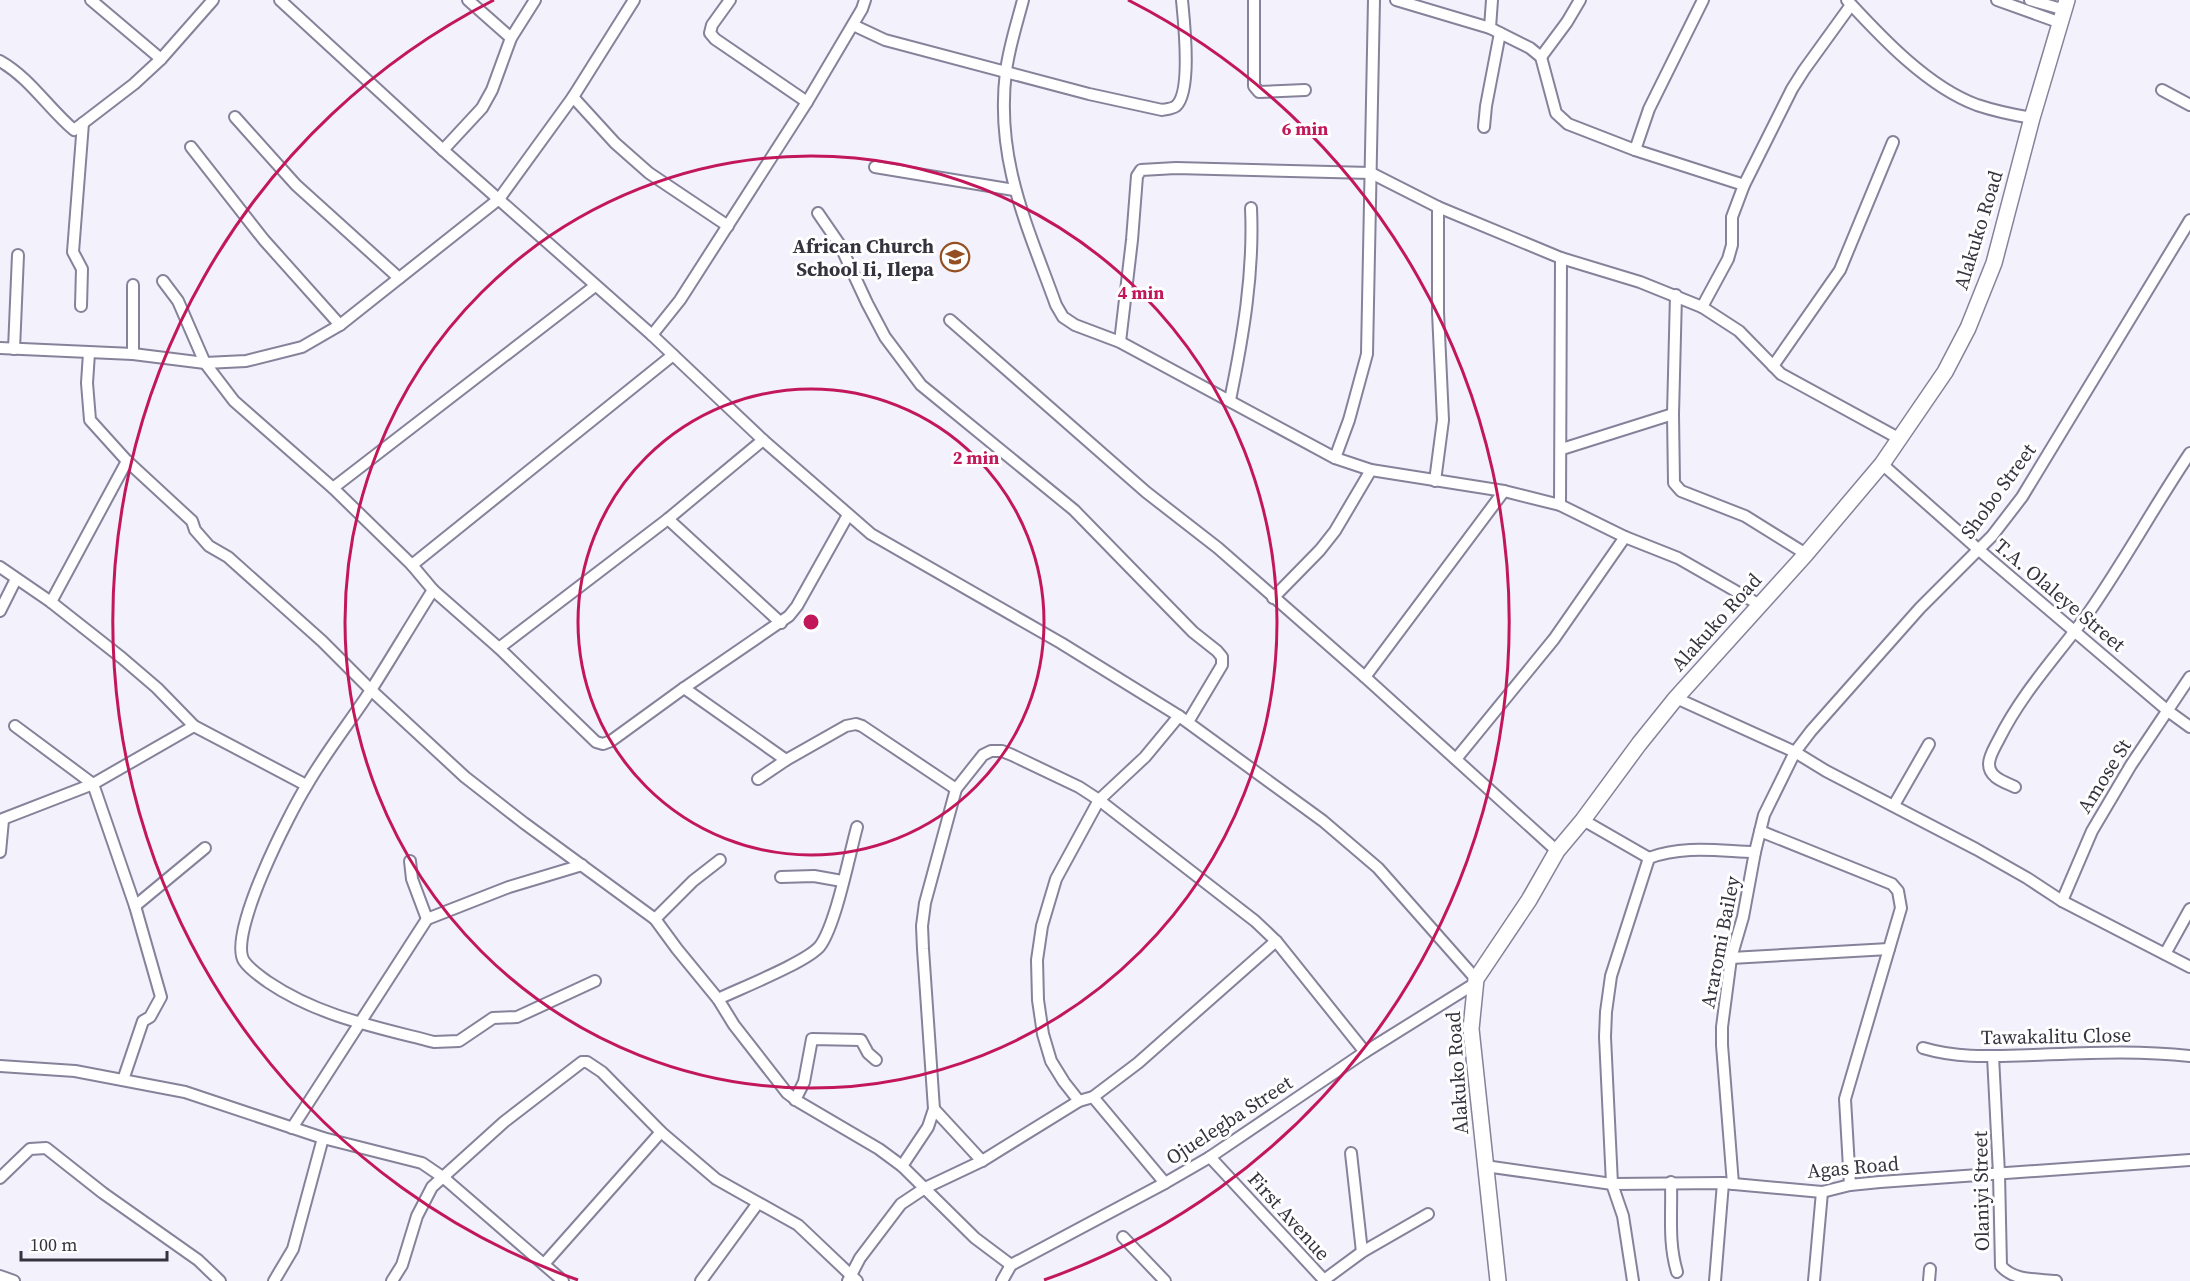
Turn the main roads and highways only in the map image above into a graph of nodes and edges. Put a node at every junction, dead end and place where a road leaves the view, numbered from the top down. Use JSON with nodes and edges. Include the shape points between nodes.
{"nodes":[{"id":1,"x":2064,"y":11,"type":"edge"},
{"id":2,"x":1498,"y":1281,"type":"edge"}],
"edges":[{"from":1,"to":2,"type":"main road","name":"Alakuko Road","via":[[1991,273],[1956,355],[1882,464],[1676,698],[1557,851],[1475,982],[1471,1029]]}]}
